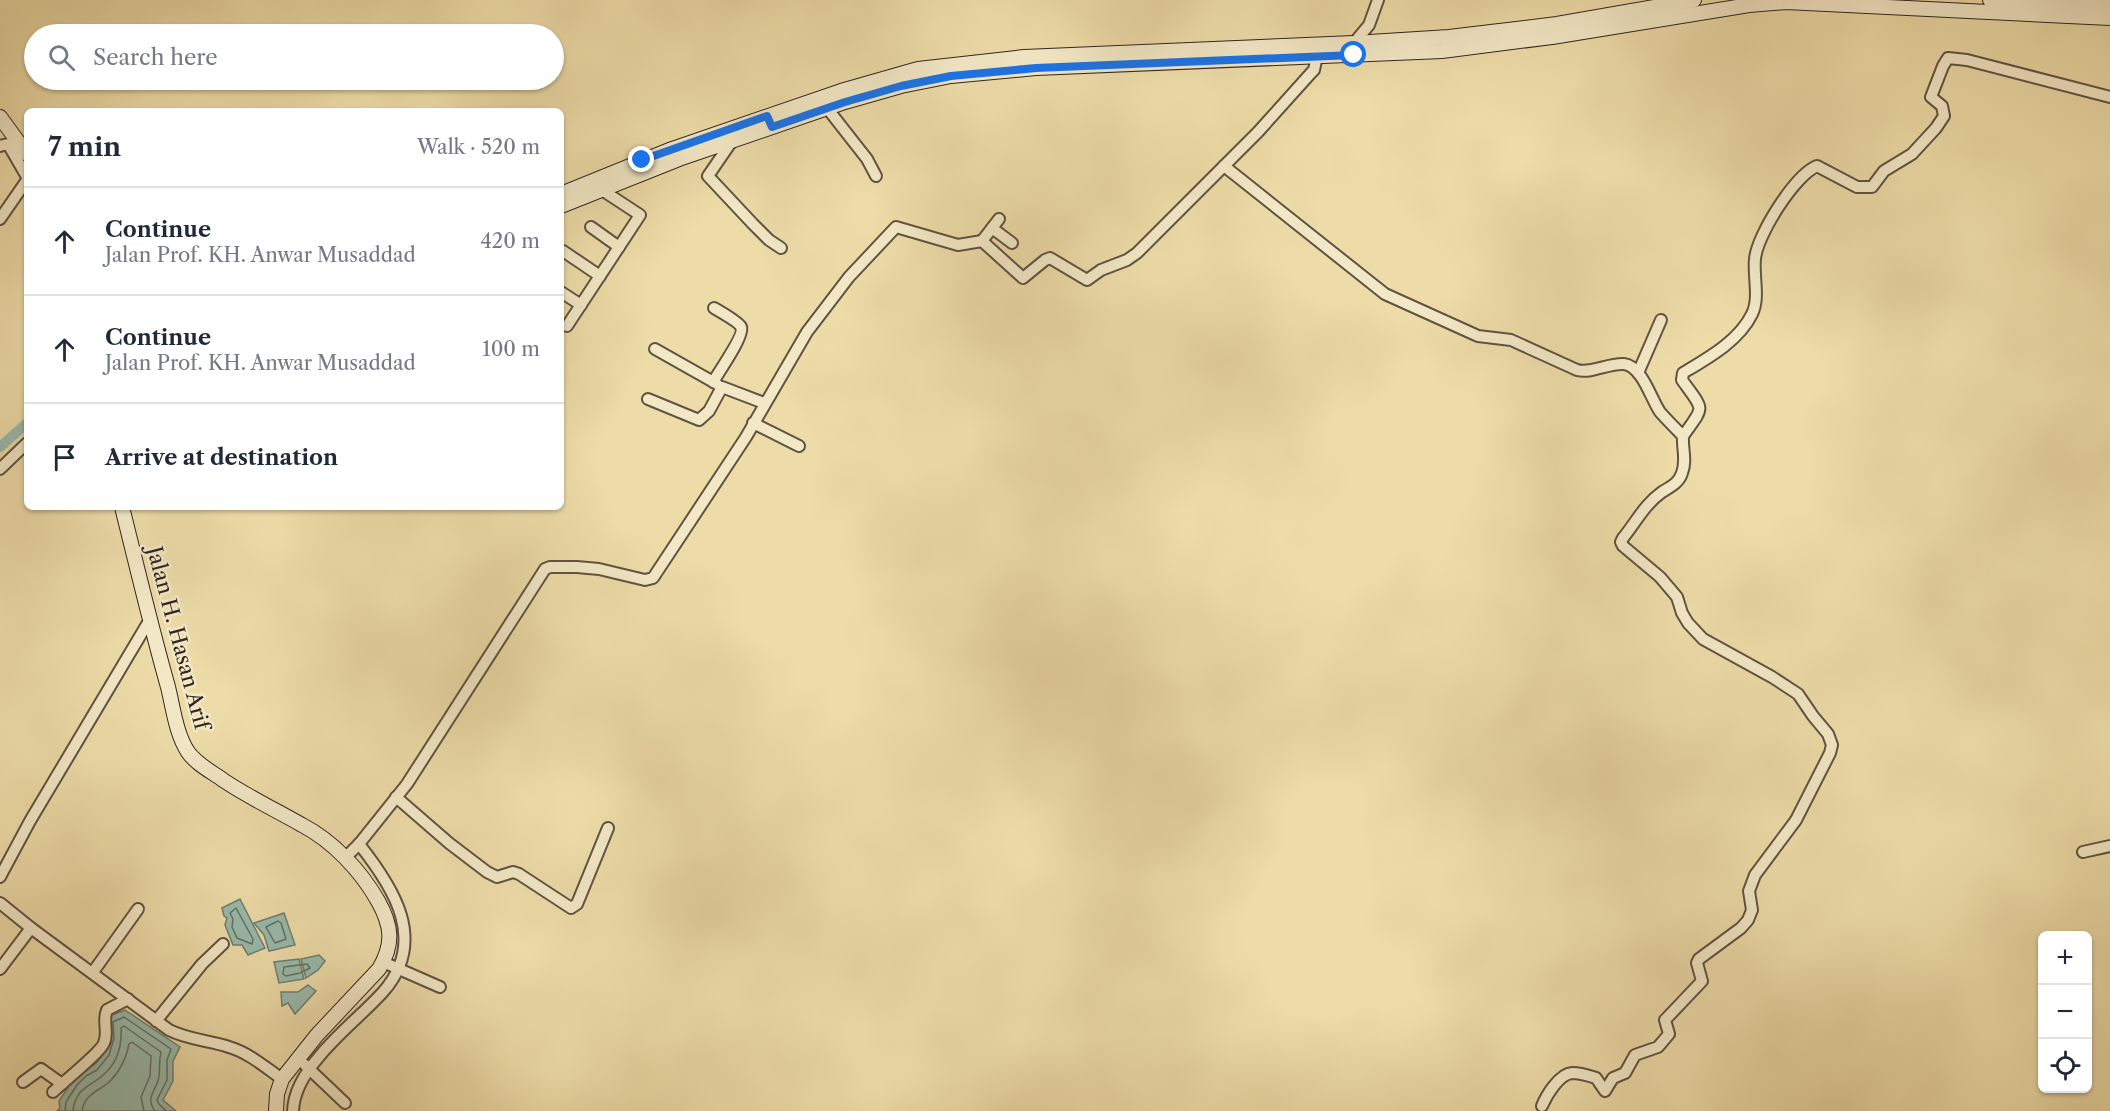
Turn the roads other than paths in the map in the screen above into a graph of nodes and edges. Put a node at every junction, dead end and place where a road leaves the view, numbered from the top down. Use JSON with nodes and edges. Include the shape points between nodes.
{"nodes":[{"id":1,"x":1378,"y":0,"type":"edge"},
{"id":2,"x":1694,"y":0,"type":"edge"},
{"id":3,"x":1990,"y":0,"type":"edge"},
{"id":4,"x":1907,"y":4,"type":"edge"},
{"id":5,"x":2110,"y":6,"type":"edge"},
{"id":6,"x":2079,"y":10,"type":"junction"},
{"id":7,"x":2110,"y":18,"type":"edge"},
{"id":8,"x":1354,"y":49,"type":"junction"},
{"id":9,"x":1227,"y":54,"type":"junction"},
{"id":10,"x":1317,"y":56,"type":"junction"},
{"id":11,"x":901,"y":80,"type":"junction"},
{"id":12,"x":2110,"y":97,"type":"edge"},
{"id":13,"x":827,"y":108,"type":"junction"},
{"id":14,"x":0,"y":117,"type":"edge"},
{"id":15,"x":770,"y":121,"type":"junction"},
{"id":16,"x":732,"y":141,"type":"junction"},
{"id":17,"x":0,"y":146,"type":"edge"},
{"id":18,"x":24,"y":150,"type":"edge"},
{"id":19,"x":1224,"y":166,"type":"junction"},
{"id":20,"x":24,"y":173,"type":"edge"},
{"id":21,"x":876,"y":176,"type":"dead end"},
{"id":22,"x":24,"y":183,"type":"edge"},
{"id":23,"x":602,"y":190,"type":"junction"},
{"id":24,"x":564,"y":193,"type":"edge"},
{"id":25,"x":564,"y":205,"type":"edge"},
{"id":26,"x":0,"y":219,"type":"edge"},
{"id":27,"x":591,"y":227,"type":"dead end"},
{"id":28,"x":982,"y":241,"type":"junction"},
{"id":29,"x":1012,"y":243,"type":"dead end"},
{"id":30,"x":619,"y":247,"type":"junction"},
{"id":31,"x":781,"y":248,"type":"dead end"},
{"id":32,"x":564,"y":252,"type":"edge"},
{"id":33,"x":600,"y":276,"type":"junction"},
{"id":34,"x":564,"y":294,"type":"edge"},
{"id":35,"x":581,"y":305,"type":"junction"},
{"id":36,"x":714,"y":308,"type":"dead end"},
{"id":37,"x":1661,"y":320,"type":"dead end"},
{"id":38,"x":567,"y":326,"type":"dead end"},
{"id":39,"x":655,"y":349,"type":"dead end"},
{"id":40,"x":1638,"y":373,"type":"junction"},
{"id":41,"x":717,"y":384,"type":"junction"},
{"id":42,"x":648,"y":399,"type":"dead end"},
{"id":43,"x":764,"y":403,"type":"junction"},
{"id":44,"x":753,"y":423,"type":"junction"},
{"id":45,"x":1683,"y":436,"type":"junction"},
{"id":46,"x":24,"y":446,"type":"edge"},
{"id":47,"x":799,"y":446,"type":"dead end"},
{"id":48,"x":0,"y":469,"type":"edge"},
{"id":49,"x":123,"y":510,"type":"edge"},
{"id":50,"x":149,"y":621,"type":"junction"},
{"id":51,"x":396,"y":797,"type":"junction"},
{"id":52,"x":609,"y":828,"type":"dead end"},
{"id":53,"x":2110,"y":846,"type":"edge"},
{"id":54,"x":352,"y":851,"type":"junction"},
{"id":55,"x":2083,"y":852,"type":"dead end"},
{"id":56,"x":0,"y":877,"type":"edge"},
{"id":57,"x":0,"y":903,"type":"edge"},
{"id":58,"x":138,"y":909,"type":"dead end"},
{"id":59,"x":31,"y":928,"type":"junction"},
{"id":60,"x":223,"y":944,"type":"dead end"},
{"id":61,"x":392,"y":965,"type":"junction"},
{"id":62,"x":0,"y":969,"type":"edge"},
{"id":63,"x":93,"y":972,"type":"junction"},
{"id":64,"x":441,"y":987,"type":"dead end"},
{"id":65,"x":121,"y":1002,"type":"junction"},
{"id":66,"x":156,"y":1021,"type":"junction"},
{"id":67,"x":303,"y":1064,"type":"junction"},
{"id":68,"x":282,"y":1079,"type":"junction"},
{"id":69,"x":23,"y":1082,"type":"dead end"},
{"id":70,"x":62,"y":1084,"type":"junction"},
{"id":71,"x":53,"y":1092,"type":"dead end"},
{"id":72,"x":345,"y":1103,"type":"dead end"},
{"id":73,"x":1542,"y":1106,"type":"dead end"},
{"id":74,"x":276,"y":1111,"type":"edge"},
{"id":75,"x":293,"y":1111,"type":"edge"}],
"edges":[{"from":1,"to":8,"type":"street"},
{"from":2,"to":8,"type":"street","via":[[1557,24]]},
{"from":3,"to":6,"type":"street"},
{"from":4,"to":6,"type":"street"},
{"from":4,"to":8,"type":"street","via":[[1749,5],[1480,47]]},
{"from":5,"to":6,"type":"street"},
{"from":6,"to":7,"type":"street"},
{"from":8,"to":9,"type":"street"},
{"from":8,"to":10,"type":"street"},
{"from":9,"to":10,"type":"street"},
{"from":9,"to":11,"type":"street"},
{"from":10,"to":19,"type":"street","via":[[1311,74]]},
{"from":11,"to":13,"type":"street"},
{"from":11,"to":15,"type":"street","via":[[841,91]]},
{"from":12,"to":45,"type":"street","via":[[1948,58],[1931,97],[1942,106],[1944,116],[1912,154],[1884,171],[1868,188],[1857,187],[1817,166],[1786,194],[1755,258],[1755,307],[1751,317],[1718,352],[1683,373],[1682,380],[1700,413]]},
{"from":13,"to":15,"type":"street"},
{"from":13,"to":21,"type":"street"},
{"from":14,"to":18,"type":"street"},
{"from":15,"to":16,"type":"street"},
{"from":15,"to":24,"type":"street","via":[[662,152]]},
{"from":16,"to":23,"type":"street"},
{"from":16,"to":31,"type":"street","via":[[708,176]]},
{"from":17,"to":20,"type":"street","via":[[8,144]]},
{"from":19,"to":28,"type":"street","via":[[1137,253],[1087,280],[1050,258],[1023,278]]},
{"from":19,"to":40,"type":"street","via":[[1385,294],[1475,335],[1511,340],[1584,372],[1603,365],[1624,364]]},
{"from":22,"to":26,"type":"street"},
{"from":23,"to":25,"type":"street"},
{"from":23,"to":30,"type":"street","via":[[640,216]]},
{"from":27,"to":30,"type":"street"},
{"from":28,"to":29,"type":"street","via":[[996,223]]},
{"from":28,"to":43,"type":"street","via":[[958,245],[896,227],[828,302]]},
{"from":30,"to":33,"type":"street"},
{"from":32,"to":33,"type":"street"},
{"from":33,"to":35,"type":"street"},
{"from":34,"to":35,"type":"street"},
{"from":35,"to":38,"type":"street"},
{"from":36,"to":41,"type":"street","via":[[739,324],[741,330]]},
{"from":37,"to":40,"type":"street"},
{"from":39,"to":41,"type":"street"},
{"from":40,"to":45,"type":"street","via":[[1659,410]]},
{"from":41,"to":42,"type":"street","via":[[709,411],[699,420]]},
{"from":41,"to":43,"type":"street"},
{"from":43,"to":44,"type":"street"},
{"from":44,"to":47,"type":"street"},
{"from":44,"to":51,"type":"street","via":[[652,579],[600,568],[545,569]]},
{"from":45,"to":73,"type":"street","via":[[1685,455],[1678,482],[1649,502],[1621,542],[1677,597],[1688,623],[1703,639],[1798,694],[1832,745],[1796,820],[1755,875],[1749,891],[1752,910],[1748,920],[1699,959],[1696,965],[1702,981],[1665,1020],[1669,1034],[1658,1047],[1637,1053],[1625,1073],[1613,1078],[1605,1091],[1596,1078],[1572,1073],[1549,1091]]},
{"from":46,"to":48,"type":"street"},
{"from":49,"to":50,"type":"street","name":"Jalan H. Hasan Arif"},
{"from":50,"to":54,"type":"street","name":"Jalan H. Hasan Arif","via":[[188,753],[231,785]]},
{"from":50,"to":56,"type":"street"},
{"from":51,"to":52,"type":"street","via":[[487,872],[497,877],[519,874],[571,908],[577,904]]},
{"from":51,"to":54,"type":"street"},
{"from":53,"to":55,"type":"street"},
{"from":54,"to":61,"type":"street","name":"Jalan H. Hasan Arif","via":[[387,921]]},
{"from":54,"to":61,"type":"street","via":[[381,872],[397,901],[406,944]]},
{"from":57,"to":59,"type":"street"},
{"from":58,"to":63,"type":"street"},
{"from":59,"to":62,"type":"street"},
{"from":59,"to":63,"type":"street"},
{"from":60,"to":66,"type":"street"},
{"from":61,"to":64,"type":"street"},
{"from":61,"to":67,"type":"street","name":"Jalan H. Hasan Arif"},
{"from":63,"to":65,"type":"street"},
{"from":65,"to":66,"type":"street"},
{"from":65,"to":70,"type":"street","via":[[106,1010],[102,1046]]},
{"from":66,"to":68,"type":"street","via":[[187,1039],[239,1051]]},
{"from":67,"to":68,"type":"street","name":"Jalan H. Hasan Arif"},
{"from":67,"to":72,"type":"street"},
{"from":67,"to":75,"type":"street"},
{"from":68,"to":74,"type":"street","name":"Jalan H. Hasan Arif"},
{"from":69,"to":70,"type":"street","via":[[41,1069]]},
{"from":70,"to":71,"type":"street"}]}
